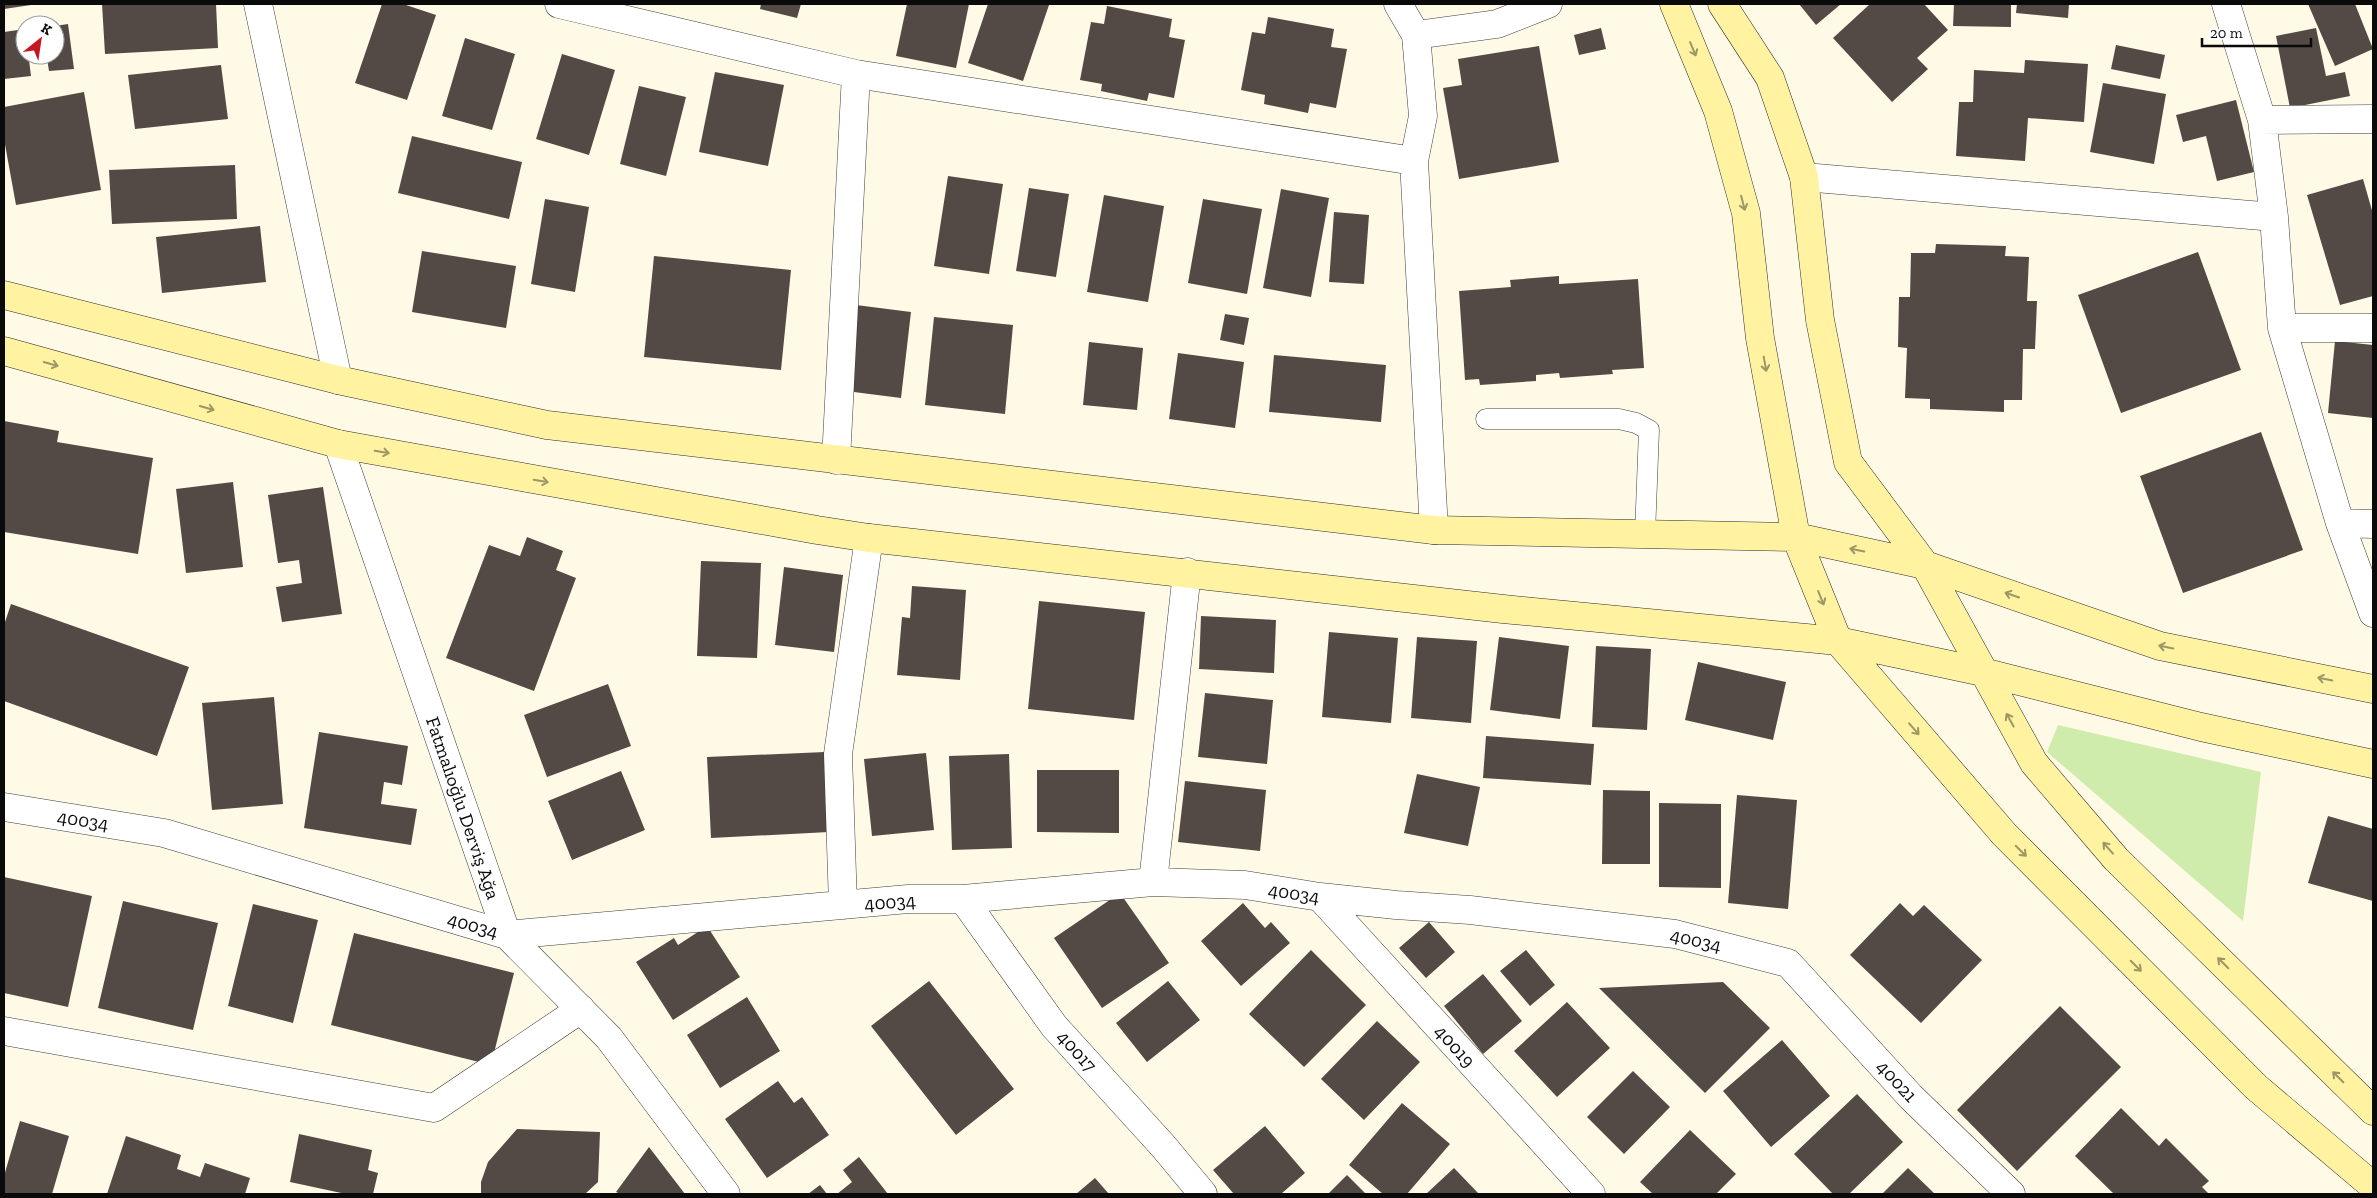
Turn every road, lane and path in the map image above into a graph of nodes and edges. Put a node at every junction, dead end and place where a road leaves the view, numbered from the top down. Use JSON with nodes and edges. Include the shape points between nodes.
{"nodes":[{"id":1,"x":258,"y":4,"type":"edge"},
{"id":2,"x":559,"y":4,"type":"edge"},
{"id":3,"x":1398,"y":4,"type":"edge"},
{"id":4,"x":1548,"y":4,"type":"edge"},
{"id":5,"x":1674,"y":4,"type":"edge"},
{"id":6,"x":1722,"y":4,"type":"edge"},
{"id":7,"x":2226,"y":4,"type":"edge"},
{"id":8,"x":1416,"y":35,"type":"junction"},
{"id":9,"x":856,"y":74,"type":"junction"},
{"id":10,"x":2373,"y":119,"type":"edge"},
{"id":11,"x":2262,"y":120,"type":"junction"},
{"id":12,"x":1414,"y":161,"type":"junction"},
{"id":13,"x":1804,"y":177,"type":"junction"},
{"id":14,"x":2274,"y":217,"type":"junction"},
{"id":15,"x":4,"y":295,"type":"edge"},
{"id":16,"x":2282,"y":328,"type":"junction"},
{"id":17,"x":2373,"y":328,"type":"edge"},
{"id":18,"x":4,"y":351,"type":"edge"},
{"id":19,"x":338,"y":380,"type":"junction"},
{"id":20,"x":1486,"y":418,"type":"dead end"},
{"id":21,"x":338,"y":444,"type":"junction"},
{"id":22,"x":836,"y":460,"type":"junction"},
{"id":23,"x":2340,"y":523,"type":"junction"},
{"id":24,"x":2373,"y":524,"type":"edge"},
{"id":25,"x":1434,"y":530,"type":"junction"},
{"id":26,"x":1644,"y":534,"type":"junction"},
{"id":27,"x":1796,"y":537,"type":"junction"},
{"id":28,"x":869,"y":538,"type":"junction"},
{"id":29,"x":1926,"y":564,"type":"junction"},
{"id":30,"x":1187,"y":572,"type":"junction"},
{"id":31,"x":2373,"y":613,"type":"edge"},
{"id":32,"x":1838,"y":641,"type":"junction"},
{"id":33,"x":1983,"y":672,"type":"junction"},
{"id":34,"x":2373,"y":689,"type":"edge"},
{"id":35,"x":2373,"y":764,"type":"edge"},
{"id":36,"x":4,"y":807,"type":"edge"},
{"id":37,"x":1153,"y":882,"type":"junction"},
{"id":38,"x":1320,"y":897,"type":"junction"},
{"id":39,"x":963,"y":899,"type":"junction"},
{"id":40,"x":843,"y":905,"type":"junction"},
{"id":41,"x":506,"y":935,"type":"junction"},
{"id":42,"x":1788,"y":963,"type":"joint"},
{"id":43,"x":581,"y":1010,"type":"junction"},
{"id":44,"x":4,"y":1031,"type":"edge"},
{"id":45,"x":2373,"y":1111,"type":"edge"},
{"id":46,"x":2373,"y":1186,"type":"edge"},
{"id":47,"x":726,"y":1194,"type":"edge"},
{"id":48,"x":1203,"y":1194,"type":"edge"},
{"id":49,"x":1590,"y":1194,"type":"edge"},
{"id":50,"x":2011,"y":1194,"type":"edge"}],
"edges":[{"from":1,"to":19,"type":"street"},
{"from":2,"to":9,"type":"street"},
{"from":3,"to":8,"type":"street"},
{"from":4,"to":8,"type":"street","via":[[1497,24]]},
{"from":5,"to":27,"type":"main road","one_way":true,"via":[[1718,111],[1746,213],[1760,338]]},
{"from":6,"to":13,"type":"main road","via":[[1770,78]]},
{"from":7,"to":11,"type":"street"},
{"from":8,"to":12,"type":"street","via":[[1423,116]]},
{"from":9,"to":12,"type":"street"},
{"from":9,"to":22,"type":"street"},
{"from":10,"to":11,"type":"street"},
{"from":11,"to":14,"type":"street"},
{"from":12,"to":25,"type":"street"},
{"from":13,"to":14,"type":"street"},
{"from":13,"to":29,"type":"main road","via":[[1820,320],[1848,462]]},
{"from":14,"to":16,"type":"street"},
{"from":15,"to":19,"type":"main road"},
{"from":16,"to":17,"type":"street"},
{"from":16,"to":23,"type":"street"},
{"from":18,"to":21,"type":"main road","one_way":true},
{"from":19,"to":22,"type":"main road","via":[[547,425]]},
{"from":20,"to":26,"type":"lane","via":[[1619,419],[1649,430]]},
{"from":21,"to":28,"type":"main road","one_way":true},
{"from":21,"to":41,"type":"street","name":"Fatmalıoğlu Derviş Ağa"},
{"from":22,"to":25,"type":"main road"},
{"from":23,"to":24,"type":"street"},
{"from":23,"to":31,"type":"street"},
{"from":25,"to":26,"type":"main road"},
{"from":26,"to":27,"type":"main road"},
{"from":29,"to":27,"type":"main road","one_way":true},
{"from":27,"to":32,"type":"main road","one_way":true},
{"from":28,"to":30,"type":"main road"},
{"from":28,"to":40,"type":"street","via":[[838,754]]},
{"from":29,"to":33,"type":"main road"},
{"from":34,"to":29,"type":"main road","one_way":true,"via":[[2160,646]]},
{"from":30,"to":32,"type":"main road","via":[[1503,609]]},
{"from":30,"to":37,"type":"street"},
{"from":32,"to":33,"type":"main road"},
{"from":32,"to":46,"type":"main road","one_way":true,"via":[[2004,834],[2256,1087]]},
{"from":33,"to":35,"type":"main road","via":[[2201,727]]},
{"from":45,"to":33,"type":"main road","one_way":true,"via":[[2116,858],[2034,763]]},
{"from":36,"to":41,"type":"street","name":"40034","via":[[164,834]]},
{"from":37,"to":38,"type":"street","name":"40034","via":[[1245,885]]},
{"from":37,"to":39,"type":"street","name":"40034"},
{"from":38,"to":42,"type":"street","name":"40034","via":[[1470,910],[1675,934]]},
{"from":38,"to":49,"type":"street","name":"40019"},
{"from":39,"to":40,"type":"street","name":"40034","via":[[908,899]]},
{"from":39,"to":48,"type":"street","name":"40017","via":[[1054,1026]]},
{"from":40,"to":41,"type":"street","name":"40034"},
{"from":41,"to":43,"type":"street","name":"Fatmalıoğlu Derviş Ağa"},
{"from":42,"to":50,"type":"street","name":"40021","via":[[1911,1097]]},
{"from":43,"to":44,"type":"street","via":[[434,1108]]},
{"from":43,"to":47,"type":"street","name":"Fatmalıoğlu Derviş Ağa","via":[[609,1038]]}]}
